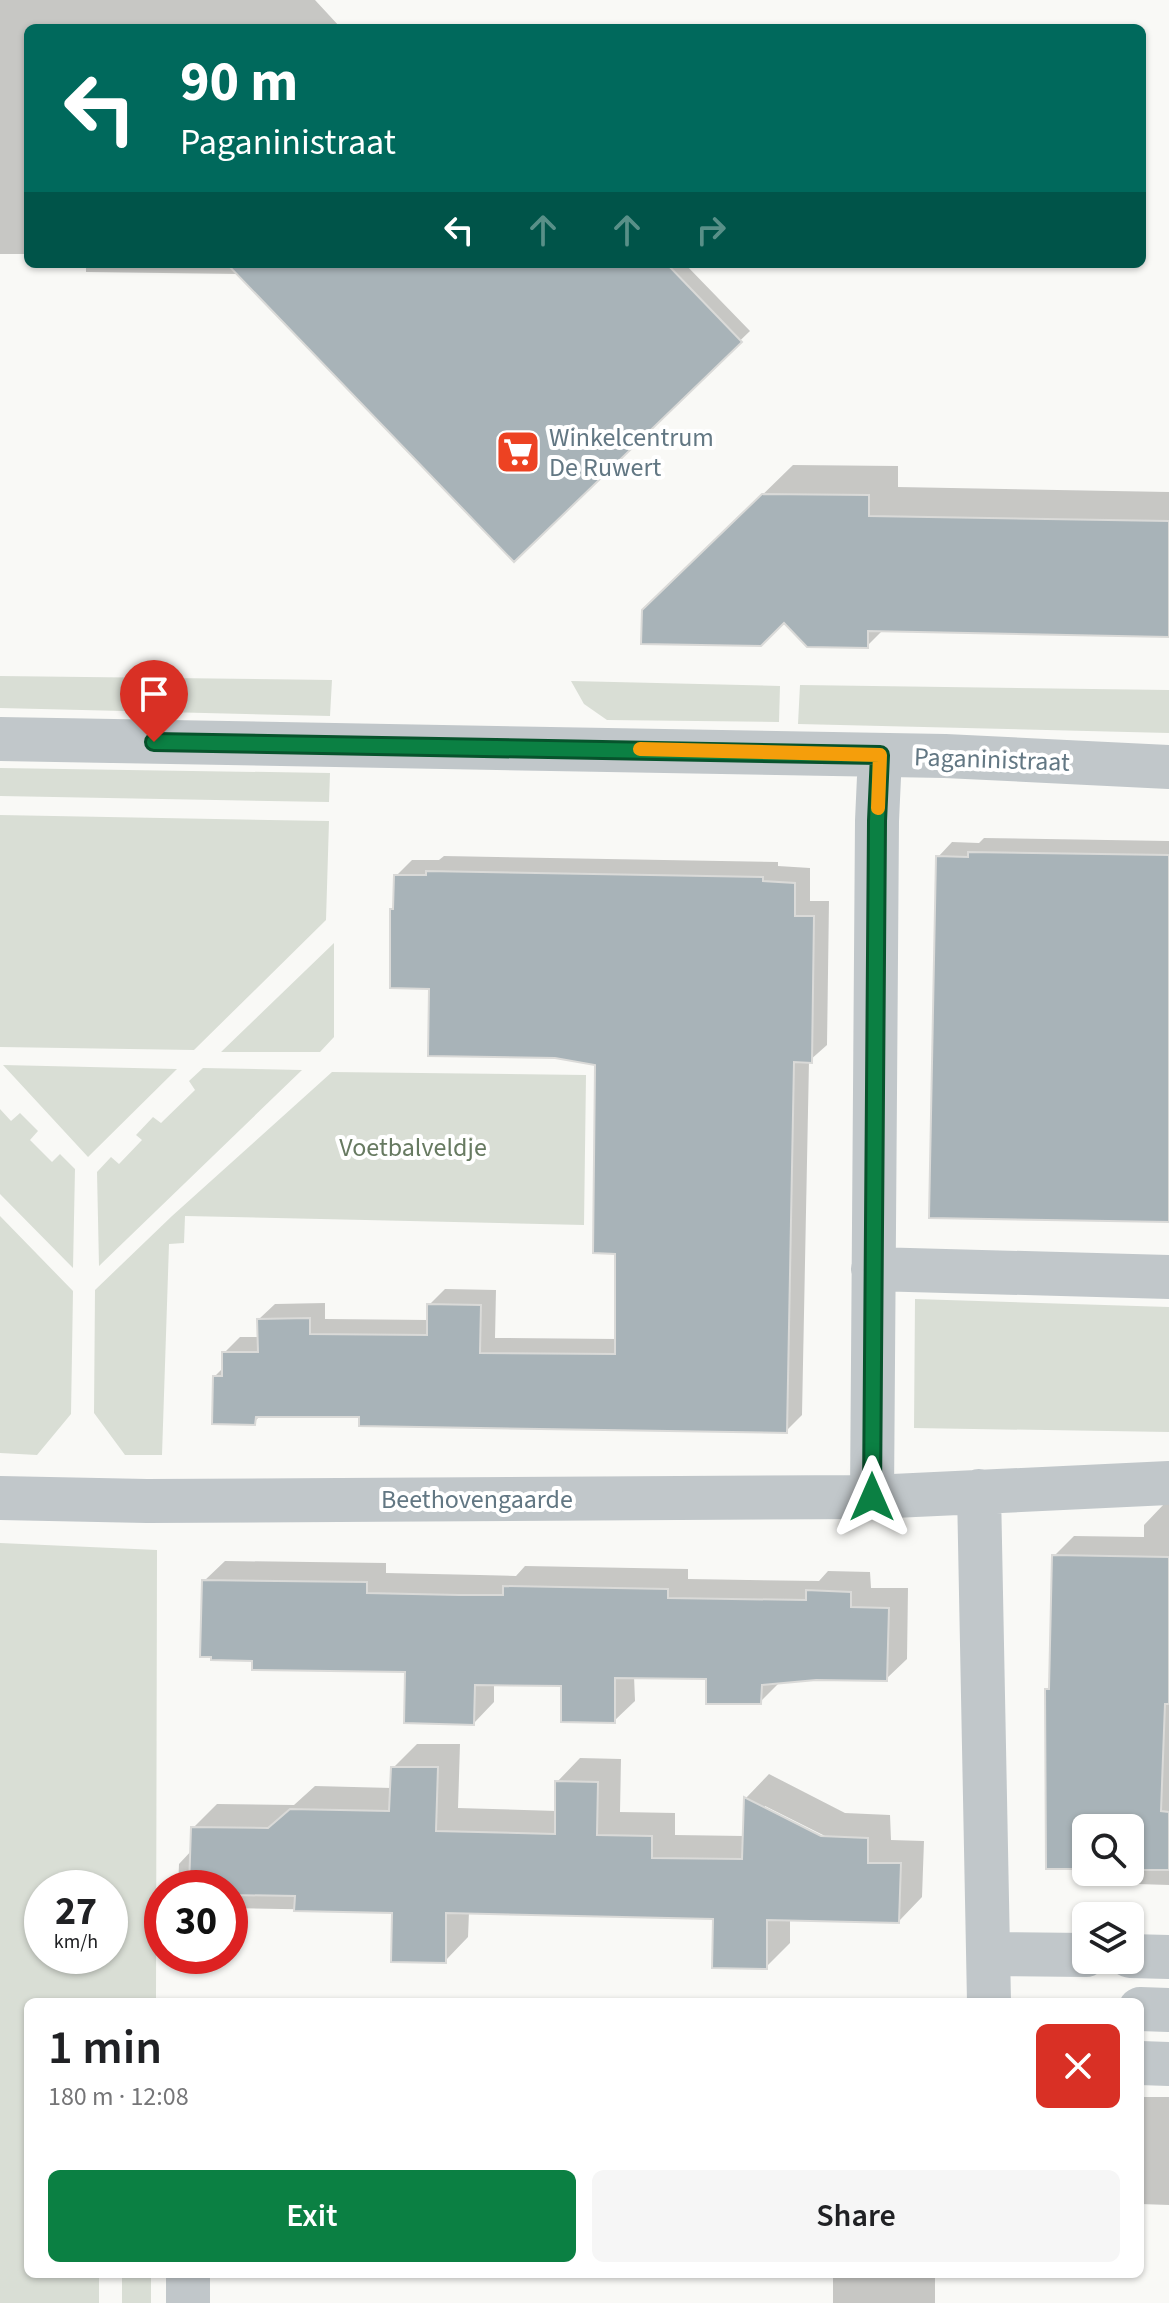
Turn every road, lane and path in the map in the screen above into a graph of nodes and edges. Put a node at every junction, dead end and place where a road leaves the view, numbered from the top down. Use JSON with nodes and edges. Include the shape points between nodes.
{"nodes":[{"id":1,"x":0,"y":739,"type":"edge"},
{"id":2,"x":880,"y":755,"type":"junction"},
{"id":3,"x":1169,"y":767,"type":"edge"},
{"id":4,"x":873,"y":1269,"type":"junction"},
{"id":5,"x":1169,"y":1277,"type":"edge"},
{"id":6,"x":1169,"y":1483,"type":"edge"},
{"id":7,"x":979,"y":1491,"type":"junction"},
{"id":8,"x":872,"y":1497,"type":"junction"},
{"id":9,"x":0,"y":1498,"type":"edge"},
{"id":10,"x":989,"y":1954,"type":"junction"},
{"id":11,"x":1072,"y":1955,"type":"edge"},
{"id":12,"x":1144,"y":1956,"type":"edge"},
{"id":13,"x":1169,"y":1957,"type":"edge"},
{"id":14,"x":989,"y":1998,"type":"edge"},
{"id":15,"x":1144,"y":2009,"type":"edge"},
{"id":16,"x":1169,"y":2010,"type":"edge"},
{"id":17,"x":1144,"y":2063,"type":"edge"},
{"id":18,"x":1169,"y":2064,"type":"edge"},
{"id":19,"x":188,"y":2278,"type":"edge"},
{"id":20,"x":188,"y":2303,"type":"edge"}],
"edges":[{"from":1,"to":2,"type":"street","name":"Paganinistraat"},
{"from":2,"to":3,"type":"street","name":"Paganinistraat"},
{"from":2,"to":4,"type":"street"},
{"from":4,"to":5,"type":"street"},
{"from":4,"to":8,"type":"street"},
{"from":6,"to":7,"type":"street","name":"Beethovengaarde"},
{"from":7,"to":8,"type":"street","name":"Beethovengaarde"},
{"from":7,"to":10,"type":"street"},
{"from":8,"to":9,"type":"street","name":"Beethovengaarde"},
{"from":10,"to":11,"type":"street"},
{"from":10,"to":14,"type":"street"},
{"from":12,"to":13,"type":"street"},
{"from":15,"to":16,"type":"street"},
{"from":17,"to":18,"type":"street"},
{"from":19,"to":20,"type":"street"}]}
